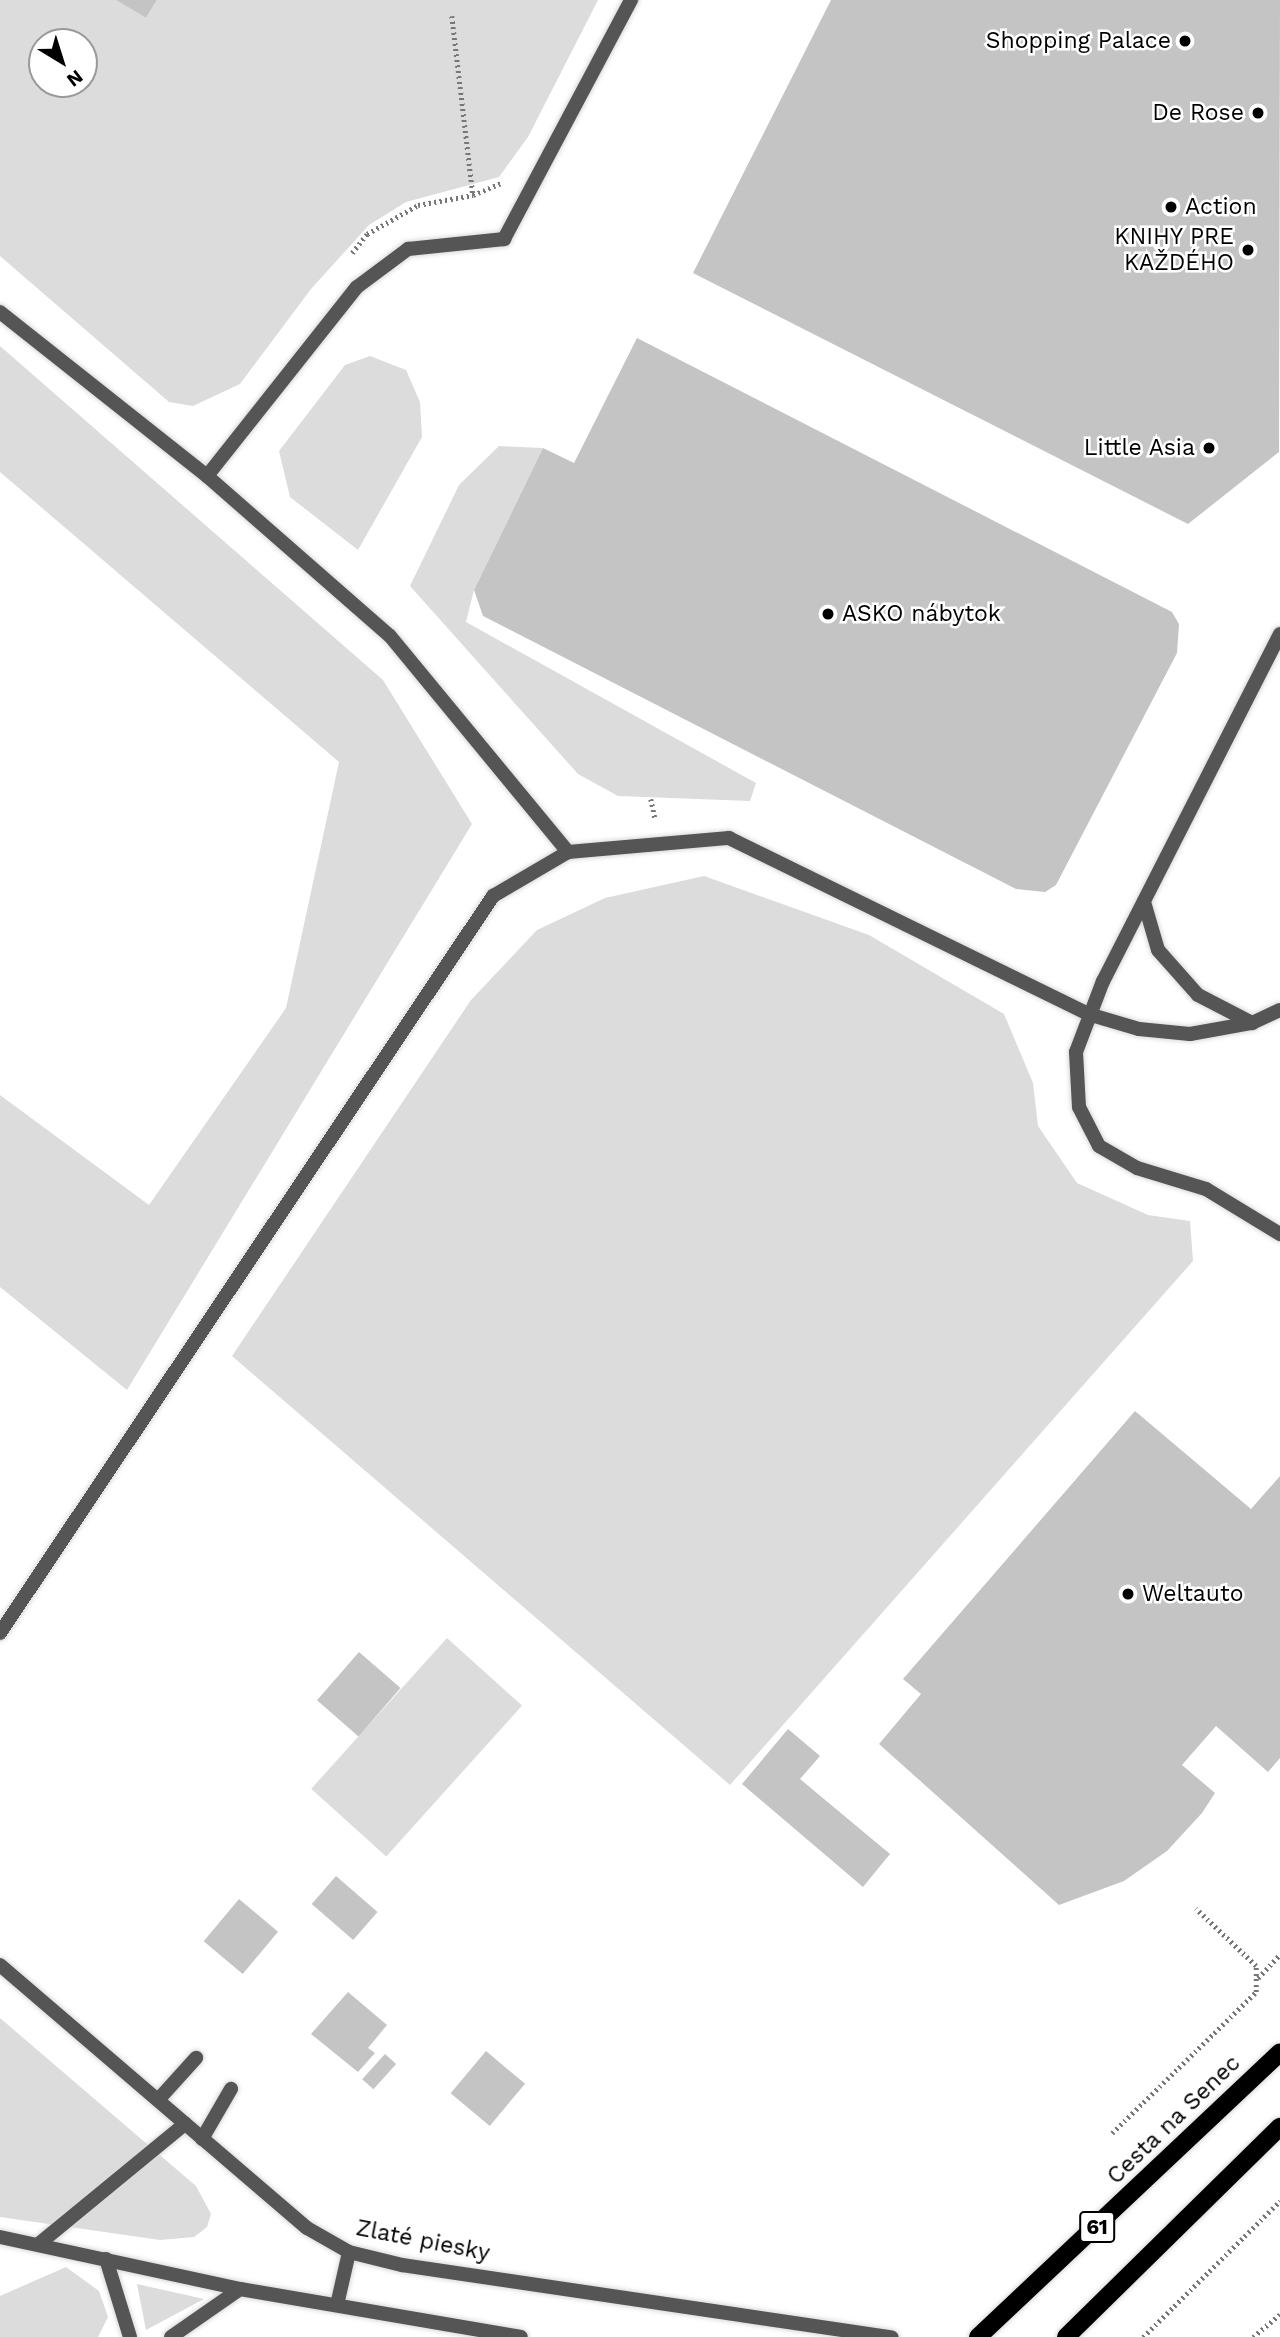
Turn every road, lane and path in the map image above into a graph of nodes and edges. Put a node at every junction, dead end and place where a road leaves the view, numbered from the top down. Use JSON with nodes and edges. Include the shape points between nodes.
{"nodes":[{"id":1,"x":631,"y":0,"type":"edge"},
{"id":2,"x":452,"y":16,"type":"dead end"},
{"id":3,"x":473,"y":195,"type":"dead end"},
{"id":4,"x":0,"y":312,"type":"edge"},
{"id":5,"x":207,"y":476,"type":"junction"},
{"id":6,"x":1280,"y":634,"type":"edge"},
{"id":7,"x":568,"y":852,"type":"junction"},
{"id":8,"x":1144,"y":902,"type":"junction"},
{"id":9,"x":1280,"y":1010,"type":"edge"},
{"id":10,"x":1088,"y":1014,"type":"junction"},
{"id":11,"x":1252,"y":1023,"type":"junction"},
{"id":12,"x":1280,"y":1234,"type":"edge"},
{"id":13,"x":0,"y":1633,"type":"edge"},
{"id":14,"x":1196,"y":1909,"type":"dead end"},
{"id":15,"x":1280,"y":1954,"type":"edge"},
{"id":16,"x":0,"y":1965,"type":"edge"},
{"id":17,"x":1258,"y":1978,"type":"junction"},
{"id":18,"x":1280,"y":2052,"type":"edge"},
{"id":19,"x":196,"y":2058,"type":"dead end"},
{"id":20,"x":230,"y":2089,"type":"dead end"},
{"id":21,"x":158,"y":2101,"type":"junction"},
{"id":22,"x":185,"y":2124,"type":"junction"},
{"id":23,"x":1280,"y":2127,"type":"edge"},
{"id":24,"x":1112,"y":2133,"type":"dead end"},
{"id":25,"x":202,"y":2138,"type":"junction"},
{"id":26,"x":1280,"y":2201,"type":"edge"},
{"id":27,"x":0,"y":2237,"type":"edge"},
{"id":28,"x":40,"y":2243,"type":"junction"},
{"id":29,"x":349,"y":2252,"type":"junction"},
{"id":30,"x":106,"y":2259,"type":"junction"},
{"id":31,"x":240,"y":2289,"type":"junction"},
{"id":32,"x":337,"y":2305,"type":"junction"},
{"id":33,"x":1280,"y":2314,"type":"edge"},
{"id":34,"x":130,"y":2337,"type":"edge"},
{"id":35,"x":171,"y":2337,"type":"edge"},
{"id":36,"x":521,"y":2337,"type":"edge"},
{"id":37,"x":892,"y":2337,"type":"edge"},
{"id":38,"x":978,"y":2337,"type":"edge"},
{"id":39,"x":1066,"y":2337,"type":"edge"},
{"id":40,"x":1143,"y":2337,"type":"edge"},
{"id":41,"x":1253,"y":2337,"type":"edge"}],
"edges":[{"from":1,"to":5,"type":"street","via":[[503,239],[408,249],[357,287]]},
{"from":2,"to":3,"type":"path"},
{"from":4,"to":5,"type":"street"},
{"from":5,"to":7,"type":"street","via":[[390,636]]},
{"from":6,"to":8,"type":"street"},
{"from":7,"to":10,"type":"street","via":[[729,838]]},
{"from":7,"to":13,"type":"street","via":[[493,896]]},
{"from":8,"to":10,"type":"street"},
{"from":8,"to":11,"type":"street","via":[[1158,950],[1198,995]]},
{"from":9,"to":11,"type":"street"},
{"from":10,"to":11,"type":"street","via":[[1139,1029],[1190,1034]]},
{"from":10,"to":12,"type":"street","via":[[1076,1052],[1079,1107],[1099,1146],[1137,1168],[1206,1189]]},
{"from":14,"to":17,"type":"path","via":[[1256,1966]]},
{"from":15,"to":17,"type":"path"},
{"from":16,"to":21,"type":"street","name":"Zlaté piesky"},
{"from":17,"to":24,"type":"path","via":[[1256,1992]]},
{"from":18,"to":38,"type":"main road","name":"Cesta na Senec","number":"61"},
{"from":19,"to":21,"type":"street"},
{"from":20,"to":25,"type":"street"},
{"from":21,"to":22,"type":"street","name":"Zlaté piesky"},
{"from":22,"to":25,"type":"street","name":"Zlaté piesky"},
{"from":22,"to":28,"type":"street"},
{"from":23,"to":39,"type":"main road","number":"61"},
{"from":25,"to":29,"type":"street","name":"Zlaté piesky","via":[[307,2228]]},
{"from":26,"to":40,"type":"path"},
{"from":27,"to":28,"type":"street"},
{"from":28,"to":30,"type":"street"},
{"from":29,"to":32,"type":"street"},
{"from":29,"to":37,"type":"street","name":"Zlaté piesky","via":[[402,2265]]},
{"from":30,"to":31,"type":"street"},
{"from":30,"to":34,"type":"street"},
{"from":31,"to":32,"type":"street"},
{"from":31,"to":35,"type":"street"},
{"from":32,"to":36,"type":"street"},
{"from":33,"to":41,"type":"path"}]}
